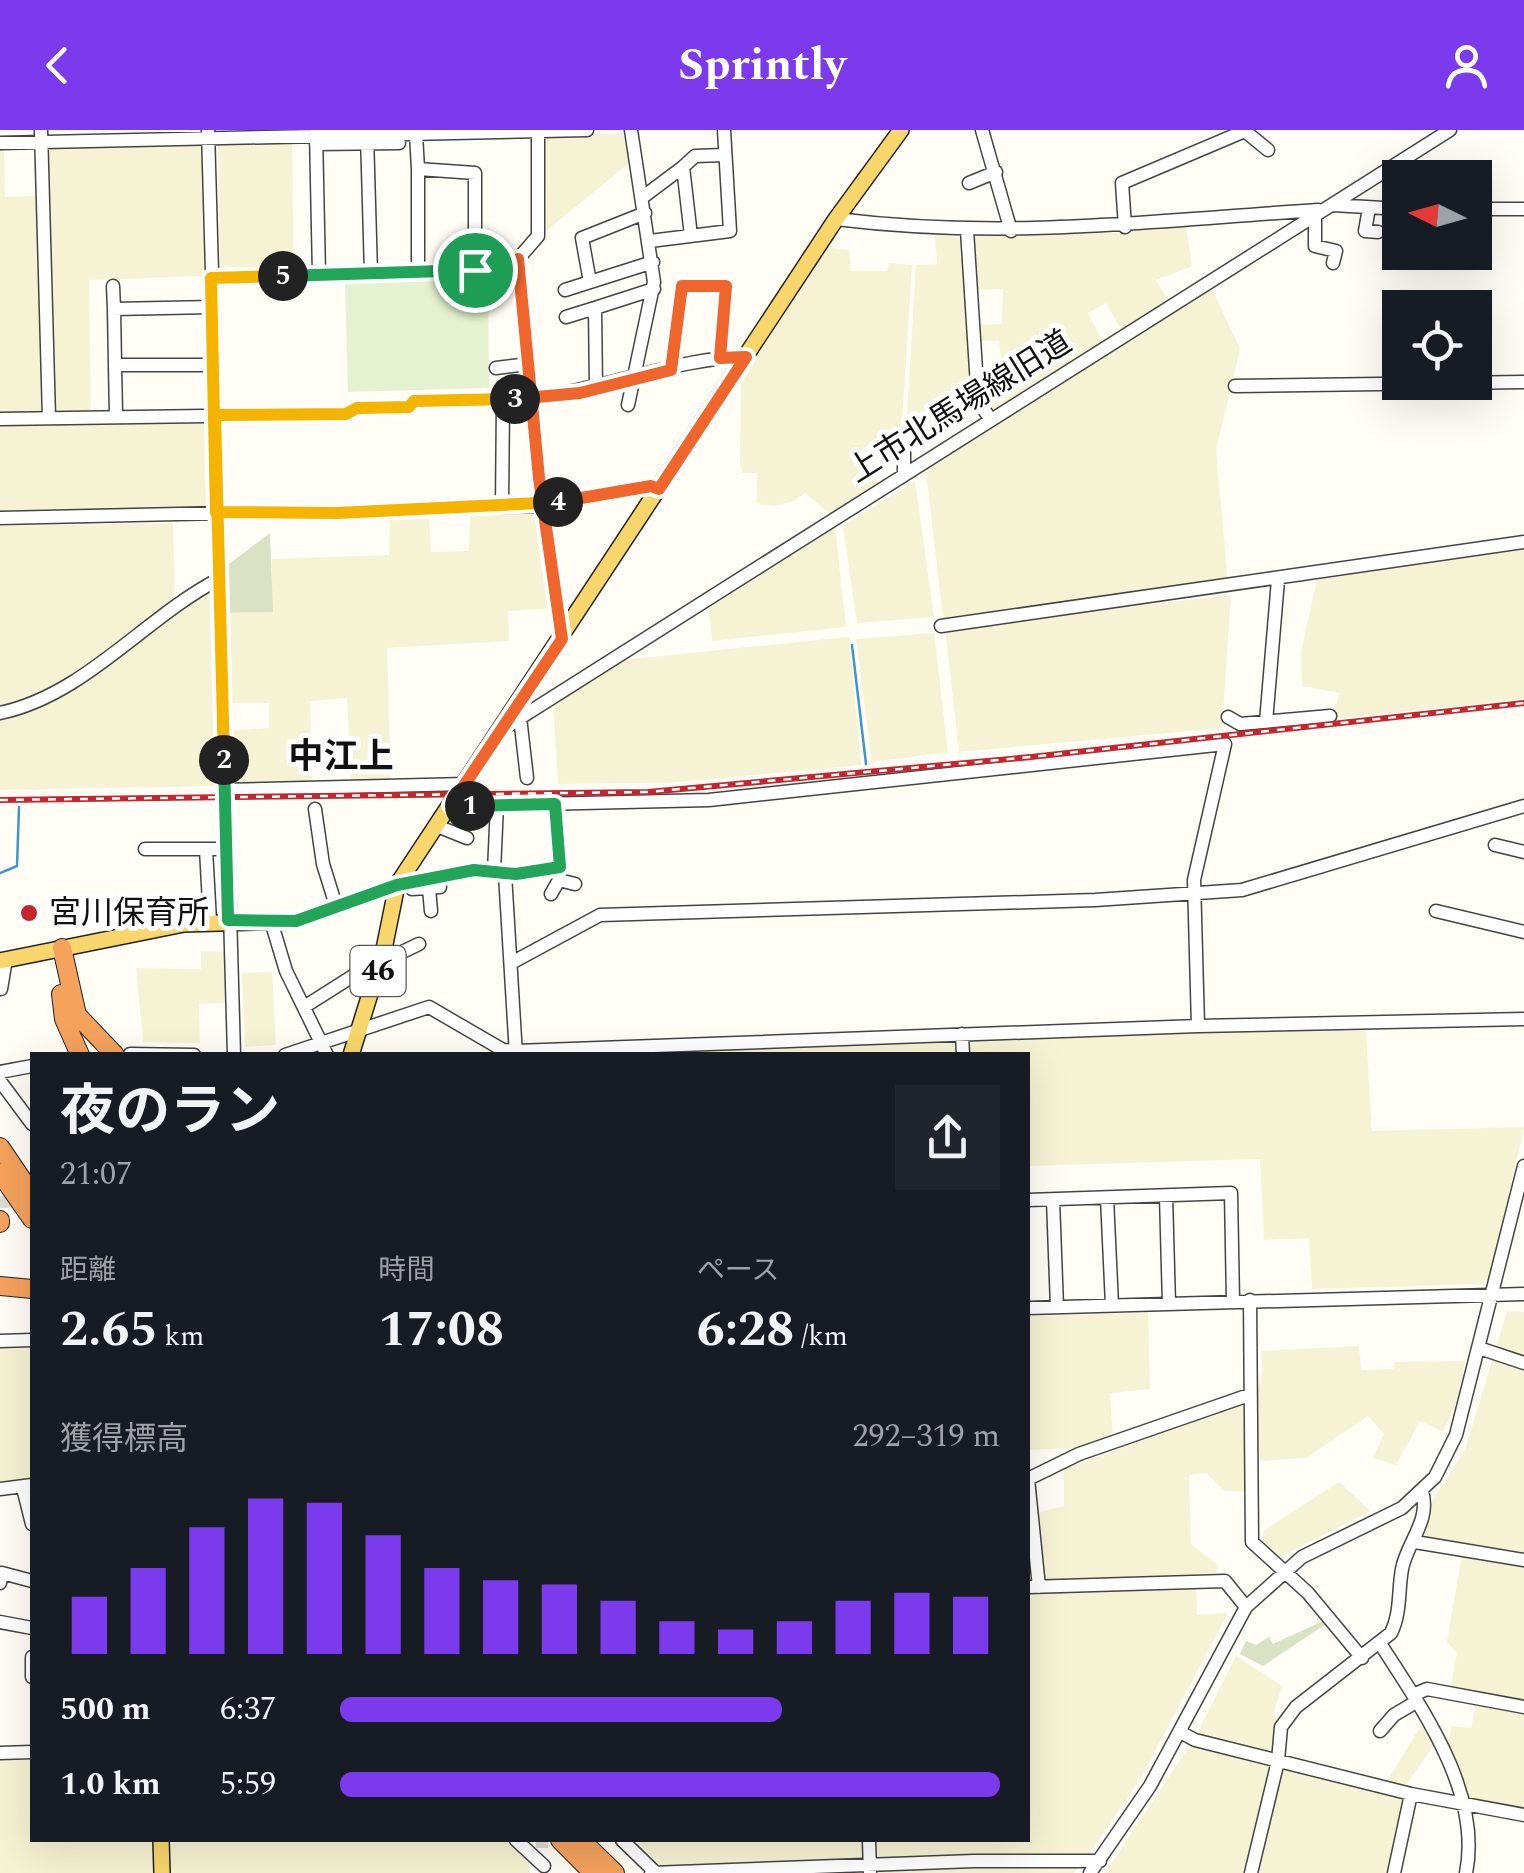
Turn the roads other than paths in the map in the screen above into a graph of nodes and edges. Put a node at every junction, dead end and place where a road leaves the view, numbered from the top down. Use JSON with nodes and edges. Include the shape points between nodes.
{"nodes":[{"id":1,"x":587,"y":130,"type":"edge"},
{"id":2,"x":632,"y":130,"type":"edge"},
{"id":3,"x":724,"y":130,"type":"edge"},
{"id":4,"x":901,"y":130,"type":"edge"},
{"id":5,"x":982,"y":130,"type":"edge"},
{"id":6,"x":1450,"y":130,"type":"edge"},
{"id":7,"x":334,"y":131,"type":"edge"},
{"id":8,"x":538,"y":131,"type":"edge"},
{"id":9,"x":1246,"y":131,"type":"edge"},
{"id":10,"x":396,"y":132,"type":"edge"},
{"id":11,"x":458,"y":132,"type":"edge"},
{"id":12,"x":208,"y":133,"type":"edge"},
{"id":13,"x":274,"y":133,"type":"edge"},
{"id":14,"x":89,"y":135,"type":"edge"},
{"id":15,"x":41,"y":136,"type":"edge"},
{"id":16,"x":316,"y":138,"type":"junction"},
{"id":17,"x":416,"y":138,"type":"junction"},
{"id":18,"x":367,"y":139,"type":"junction"},
{"id":19,"x":0,"y":142,"type":"edge"},
{"id":20,"x":1268,"y":150,"type":"dead end"},
{"id":21,"x":724,"y":155,"type":"junction"},
{"id":22,"x":683,"y":167,"type":"junction"},
{"id":23,"x":418,"y":169,"type":"junction"},
{"id":24,"x":996,"y":172,"type":"junction"},
{"id":25,"x":969,"y":183,"type":"dead end"},
{"id":26,"x":643,"y":196,"type":"junction"},
{"id":27,"x":1369,"y":208,"type":"junction"},
{"id":28,"x":1382,"y":208,"type":"edge"},
{"id":29,"x":1492,"y":209,"type":"edge"},
{"id":30,"x":1524,"y":209,"type":"edge"},
{"id":31,"x":1322,"y":210,"type":"junction"},
{"id":32,"x":645,"y":213,"type":"junction"},
{"id":33,"x":836,"y":219,"type":"junction"},
{"id":34,"x":1125,"y":227,"type":"junction"},
{"id":35,"x":967,"y":230,"type":"junction"},
{"id":36,"x":1011,"y":230,"type":"junction"},
{"id":37,"x":1378,"y":232,"type":"dead end"},
{"id":38,"x":691,"y":236,"type":"junction"},
{"id":39,"x":650,"y":241,"type":"junction"},
{"id":40,"x":518,"y":259,"type":"junction"},
{"id":41,"x":652,"y":262,"type":"junction"},
{"id":42,"x":1333,"y":263,"type":"dead end"},
{"id":43,"x":475,"y":270,"type":"junction"},
{"id":44,"x":418,"y":272,"type":"junction"},
{"id":45,"x":371,"y":273,"type":"junction"},
{"id":46,"x":319,"y":274,"type":"junction"},
{"id":47,"x":211,"y":278,"type":"junction"},
{"id":48,"x":590,"y":282,"type":"junction"},
{"id":49,"x":113,"y":286,"type":"dead end"},
{"id":50,"x":654,"y":289,"type":"junction"},
{"id":51,"x":565,"y":290,"type":"dead end"},
{"id":52,"x":212,"y":306,"type":"junction"},
{"id":53,"x":595,"y":308,"type":"junction"},
{"id":54,"x":114,"y":309,"type":"junction"},
{"id":55,"x":566,"y":317,"type":"dead end"},
{"id":56,"x":746,"y":357,"type":"junction"},
{"id":57,"x":720,"y":358,"type":"junction"},
{"id":58,"x":528,"y":364,"type":"junction"},
{"id":59,"x":115,"y":365,"type":"junction"},
{"id":60,"x":213,"y":365,"type":"junction"},
{"id":61,"x":496,"y":368,"type":"dead end"},
{"id":62,"x":671,"y":370,"type":"junction"},
{"id":63,"x":632,"y":380,"type":"junction"},
{"id":64,"x":1524,"y":382,"type":"edge"},
{"id":65,"x":1235,"y":386,"type":"dead end"},
{"id":66,"x":596,"y":389,"type":"junction"},
{"id":67,"x":531,"y":397,"type":"junction"},
{"id":68,"x":502,"y":400,"type":"junction"},
{"id":69,"x":628,"y":405,"type":"dead end"},
{"id":70,"x":116,"y":415,"type":"junction"},
{"id":71,"x":215,"y":415,"type":"junction"},
{"id":72,"x":49,"y":418,"type":"junction"},
{"id":73,"x":0,"y":419,"type":"edge"},
{"id":74,"x":991,"y":420,"type":"junction"},
{"id":75,"x":904,"y":438,"type":"dead end"},
{"id":76,"x":904,"y":475,"type":"junction"},
{"id":77,"x":659,"y":489,"type":"junction"},
{"id":78,"x":544,"y":506,"type":"junction"},
{"id":79,"x":502,"y":507,"type":"junction"},
{"id":80,"x":216,"y":512,"type":"junction"},
{"id":81,"x":0,"y":518,"type":"edge"},
{"id":82,"x":1524,"y":542,"type":"edge"},
{"id":83,"x":219,"y":579,"type":"junction"},
{"id":84,"x":1278,"y":580,"type":"junction"},
{"id":85,"x":941,"y":626,"type":"dead end"},
{"id":86,"x":562,"y":639,"type":"junction"},
{"id":87,"x":0,"y":714,"type":"edge"},
{"id":88,"x":1330,"y":716,"type":"dead end"},
{"id":89,"x":1228,"y":717,"type":"dead end"},
{"id":90,"x":520,"y":718,"type":"junction"},
{"id":91,"x":1266,"y":722,"type":"junction"},
{"id":92,"x":499,"y":731,"type":"junction"},
{"id":93,"x":527,"y":778,"type":"dead end"},
{"id":94,"x":465,"y":784,"type":"junction"},
{"id":95,"x":225,"y":790,"type":"junction"},
{"id":96,"x":555,"y":804,"type":"junction"},
{"id":97,"x":451,"y":805,"type":"junction"},
{"id":98,"x":497,"y":805,"type":"junction"},
{"id":99,"x":1524,"y":806,"type":"edge"},
{"id":100,"x":315,"y":809,"type":"dead end"},
{"id":101,"x":437,"y":826,"type":"junction"},
{"id":102,"x":467,"y":838,"type":"dead end"},
{"id":103,"x":1496,"y":845,"type":"dead end"},
{"id":104,"x":145,"y":849,"type":"dead end"},
{"id":105,"x":206,"y":849,"type":"junction"},
{"id":106,"x":226,"y":849,"type":"junction"},
{"id":107,"x":1524,"y":852,"type":"edge"},
{"id":108,"x":500,"y":872,"type":"junction"},
{"id":109,"x":560,"y":874,"type":"junction"},
{"id":110,"x":575,"y":884,"type":"dead end"},
{"id":111,"x":397,"y":885,"type":"junction"},
{"id":112,"x":551,"y":894,"type":"dead end"},
{"id":113,"x":1194,"y":894,"type":"junction"},
{"id":114,"x":337,"y":909,"type":"junction"},
{"id":115,"x":430,"y":911,"type":"dead end"},
{"id":116,"x":1436,"y":911,"type":"dead end"},
{"id":117,"x":228,"y":920,"type":"junction"},
{"id":118,"x":210,"y":921,"type":"junction"},
{"id":119,"x":270,"y":921,"type":"junction"},
{"id":120,"x":1524,"y":932,"type":"edge"},
{"id":121,"x":418,"y":944,"type":"dead end"},
{"id":122,"x":62,"y":948,"type":"junction"},
{"id":123,"x":3,"y":960,"type":"edge"},
{"id":124,"x":381,"y":962,"type":"junction"},
{"id":125,"x":513,"y":962,"type":"junction"},
{"id":126,"x":0,"y":989,"type":"edge"},
{"id":127,"x":304,"y":1008,"type":"junction"},
{"id":128,"x":1524,"y":1020,"type":"edge"},
{"id":129,"x":1198,"y":1026,"type":"junction"},
{"id":130,"x":361,"y":1029,"type":"junction"},
{"id":131,"x":962,"y":1034,"type":"junction"},
{"id":132,"x":324,"y":1049,"type":"edge"},
{"id":133,"x":79,"y":1052,"type":"edge"},
{"id":134,"x":121,"y":1052,"type":"edge"},
{"id":135,"x":234,"y":1052,"type":"edge"},
{"id":136,"x":352,"y":1052,"type":"edge"},
{"id":137,"x":512,"y":1052,"type":"edge"},
{"id":138,"x":516,"y":1052,"type":"edge"},
{"id":139,"x":539,"y":1052,"type":"edge"},
{"id":140,"x":963,"y":1052,"type":"edge"},
{"id":141,"x":30,"y":1066,"type":"edge"},
{"id":142,"x":0,"y":1072,"type":"edge"},
{"id":143,"x":0,"y":1081,"type":"edge"},
{"id":144,"x":30,"y":1121,"type":"edge"},
{"id":145,"x":0,"y":1132,"type":"edge"},
{"id":146,"x":0,"y":1147,"type":"edge"},
{"id":147,"x":1524,"y":1166,"type":"edge"},
{"id":148,"x":30,"y":1171,"type":"edge"},
{"id":149,"x":0,"y":1173,"type":"edge"},
{"id":150,"x":30,"y":1191,"type":"edge"},
{"id":151,"x":1166,"y":1196,"type":"junction"},
{"id":152,"x":1107,"y":1198,"type":"junction"},
{"id":153,"x":1030,"y":1200,"type":"edge"},
{"id":154,"x":1053,"y":1200,"type":"junction"},
{"id":155,"x":30,"y":1216,"type":"edge"},
{"id":156,"x":0,"y":1286,"type":"edge"},
{"id":157,"x":30,"y":1289,"type":"edge"},
{"id":158,"x":1493,"y":1293,"type":"junction"},
{"id":159,"x":1524,"y":1294,"type":"edge"},
{"id":160,"x":1250,"y":1300,"type":"junction"},
{"id":161,"x":1233,"y":1301,"type":"junction"},
{"id":162,"x":1168,"y":1304,"type":"junction"},
{"id":163,"x":1112,"y":1306,"type":"junction"},
{"id":164,"x":1058,"y":1307,"type":"junction"},
{"id":165,"x":1030,"y":1308,"type":"edge"},
{"id":166,"x":30,"y":1340,"type":"edge"},
{"id":167,"x":0,"y":1341,"type":"edge"},
{"id":168,"x":1479,"y":1348,"type":"junction"},
{"id":169,"x":1524,"y":1363,"type":"edge"},
{"id":170,"x":1250,"y":1396,"type":"junction"},
{"id":171,"x":1030,"y":1478,"type":"edge"},
{"id":172,"x":28,"y":1486,"type":"edge"},
{"id":173,"x":0,"y":1488,"type":"edge"},
{"id":174,"x":1422,"y":1492,"type":"junction"},
{"id":175,"x":1030,"y":1522,"type":"edge"},
{"id":176,"x":1415,"y":1542,"type":"junction"},
{"id":177,"x":1524,"y":1560,"type":"edge"},
{"id":178,"x":1282,"y":1571,"type":"junction"},
{"id":179,"x":1,"y":1576,"type":"edge"},
{"id":180,"x":30,"y":1581,"type":"edge"},
{"id":181,"x":1033,"y":1587,"type":"edge"},
{"id":182,"x":1246,"y":1607,"type":"junction"},
{"id":183,"x":0,"y":1622,"type":"edge"},
{"id":184,"x":30,"y":1628,"type":"edge"},
{"id":185,"x":1381,"y":1645,"type":"junction"},
{"id":186,"x":1362,"y":1658,"type":"junction"},
{"id":187,"x":1415,"y":1699,"type":"junction"},
{"id":188,"x":1524,"y":1708,"type":"edge"},
{"id":189,"x":1380,"y":1731,"type":"dead end"},
{"id":190,"x":1180,"y":1732,"type":"junction"},
{"id":191,"x":30,"y":1752,"type":"edge"},
{"id":192,"x":0,"y":1753,"type":"edge"},
{"id":193,"x":1278,"y":1761,"type":"junction"},
{"id":194,"x":1411,"y":1794,"type":"junction"},
{"id":195,"x":1463,"y":1804,"type":"junction"},
{"id":196,"x":1524,"y":1815,"type":"edge"},
{"id":197,"x":161,"y":1842,"type":"edge"},
{"id":198,"x":518,"y":1842,"type":"edge"},
{"id":199,"x":583,"y":1842,"type":"edge"},
{"id":200,"x":624,"y":1842,"type":"edge"},
{"id":201,"x":868,"y":1842,"type":"edge"},
{"id":202,"x":551,"y":1844,"type":"edge"},
{"id":203,"x":1100,"y":1861,"type":"junction"},
{"id":204,"x":544,"y":1869,"type":"edge"},
{"id":205,"x":870,"y":1869,"type":"edge"},
{"id":206,"x":162,"y":1873,"type":"edge"},
{"id":207,"x":593,"y":1873,"type":"edge"},
{"id":208,"x":615,"y":1873,"type":"edge"},
{"id":209,"x":654,"y":1873,"type":"edge"},
{"id":210,"x":1090,"y":1873,"type":"edge"},
{"id":211,"x":1252,"y":1873,"type":"edge"},
{"id":212,"x":1394,"y":1873,"type":"edge"},
{"id":213,"x":1466,"y":1873,"type":"edge"}],
"edges":[{"from":1,"to":8,"type":"street"},
{"from":2,"to":26,"type":"street"},
{"from":3,"to":21,"type":"street"},
{"from":4,"to":33,"type":"main road","number":"46"},
{"from":5,"to":24,"type":"street"},
{"from":6,"to":31,"type":"street","name":"上市北馬場線旧道"},
{"from":7,"to":16,"type":"street"},
{"from":7,"to":18,"type":"street"},
{"from":8,"to":11,"type":"street"},
{"from":8,"to":40,"type":"street","via":[[538,236]]},
{"from":9,"to":20,"type":"street"},
{"from":9,"to":34,"type":"street","via":[[1122,184]]},
{"from":10,"to":17,"type":"street"},
{"from":10,"to":18,"type":"street"},
{"from":11,"to":17,"type":"street"},
{"from":12,"to":13,"type":"street"},
{"from":12,"to":14,"type":"street"},
{"from":12,"to":47,"type":"street"},
{"from":13,"to":16,"type":"street"},
{"from":14,"to":15,"type":"street"},
{"from":15,"to":19,"type":"street"},
{"from":15,"to":72,"type":"street"},
{"from":16,"to":18,"type":"street"},
{"from":16,"to":46,"type":"street"},
{"from":17,"to":18,"type":"street"},
{"from":17,"to":23,"type":"street"},
{"from":18,"to":45,"type":"street"},
{"from":21,"to":22,"type":"street","via":[[695,156]]},
{"from":21,"to":38,"type":"street","via":[[730,231]]},
{"from":22,"to":26,"type":"street"},
{"from":22,"to":38,"type":"street"},
{"from":23,"to":43,"type":"street","via":[[475,173]]},
{"from":23,"to":44,"type":"street"},
{"from":24,"to":25,"type":"street"},
{"from":24,"to":36,"type":"street"},
{"from":26,"to":32,"type":"street"},
{"from":27,"to":28,"type":"street"},
{"from":27,"to":31,"type":"street"},
{"from":27,"to":37,"type":"street","via":[[1365,231]]},
{"from":29,"to":30,"type":"street"},
{"from":31,"to":34,"type":"street"},
{"from":31,"to":42,"type":"street","via":[[1315,246],[1336,251]]},
{"from":31,"to":74,"type":"street","name":"上市北馬場線旧道"},
{"from":32,"to":39,"type":"street"},
{"from":32,"to":48,"type":"street","via":[[582,238]]},
{"from":33,"to":35,"type":"street"},
{"from":33,"to":56,"type":"main road","number":"46"},
{"from":34,"to":36,"type":"street"},
{"from":35,"to":36,"type":"street"},
{"from":35,"to":74,"type":"street","via":[[978,401]]},
{"from":38,"to":39,"type":"street"},
{"from":39,"to":41,"type":"street"},
{"from":40,"to":43,"type":"street","via":[[503,271]]},
{"from":40,"to":58,"type":"street"},
{"from":41,"to":48,"type":"street"},
{"from":41,"to":50,"type":"street"},
{"from":43,"to":44,"type":"street"},
{"from":44,"to":45,"type":"street"},
{"from":45,"to":46,"type":"street"},
{"from":46,"to":47,"type":"street"},
{"from":47,"to":52,"type":"street"},
{"from":48,"to":51,"type":"street"},
{"from":49,"to":54,"type":"street"},
{"from":50,"to":53,"type":"street"},
{"from":50,"to":63,"type":"street"},
{"from":52,"to":54,"type":"street"},
{"from":52,"to":60,"type":"street"},
{"from":53,"to":55,"type":"street"},
{"from":53,"to":66,"type":"street"},
{"from":54,"to":59,"type":"street"},
{"from":56,"to":57,"type":"street"},
{"from":56,"to":77,"type":"main road","number":"46"},
{"from":57,"to":62,"type":"street"},
{"from":57,"to":62,"type":"street","via":[[726,286],[682,286]]},
{"from":58,"to":61,"type":"street"},
{"from":58,"to":67,"type":"street"},
{"from":59,"to":60,"type":"street"},
{"from":59,"to":70,"type":"street"},
{"from":60,"to":71,"type":"street"},
{"from":62,"to":63,"type":"street"},
{"from":63,"to":66,"type":"street"},
{"from":63,"to":69,"type":"street"},
{"from":64,"to":65,"type":"street"},
{"from":66,"to":67,"type":"street"},
{"from":67,"to":68,"type":"street"},
{"from":67,"to":78,"type":"street"},
{"from":68,"to":71,"type":"street","via":[[414,401],[346,414]]},
{"from":68,"to":79,"type":"street"},
{"from":70,"to":71,"type":"street"},
{"from":70,"to":72,"type":"street"},
{"from":71,"to":80,"type":"street"},
{"from":72,"to":73,"type":"street"},
{"from":74,"to":76,"type":"street","name":"上市北馬場線旧道"},
{"from":75,"to":76,"type":"street"},
{"from":76,"to":90,"type":"street","name":"上市北馬場線旧道"},
{"from":77,"to":78,"type":"street"},
{"from":77,"to":86,"type":"main road","number":"46"},
{"from":78,"to":79,"type":"street"},
{"from":78,"to":86,"type":"street"},
{"from":79,"to":80,"type":"street"},
{"from":80,"to":81,"type":"street"},
{"from":80,"to":83,"type":"street"},
{"from":82,"to":84,"type":"street"},
{"from":83,"to":87,"type":"street","via":[[113,655]]},
{"from":83,"to":95,"type":"street"},
{"from":84,"to":85,"type":"street"},
{"from":84,"to":91,"type":"street"},
{"from":86,"to":92,"type":"main road","number":"46"},
{"from":88,"to":91,"type":"street"},
{"from":89,"to":91,"type":"street","via":[[1240,724]]},
{"from":90,"to":92,"type":"street","name":"上市北馬場線旧道"},
{"from":90,"to":93,"type":"street"},
{"from":92,"to":94,"type":"main road","number":"46"},
{"from":94,"to":95,"type":"street"},
{"from":94,"to":97,"type":"main road","number":"46"},
{"from":95,"to":106,"type":"street"},
{"from":96,"to":98,"type":"street"},
{"from":96,"to":109,"type":"street"},
{"from":96,"to":113,"type":"street","via":[[709,800],[1225,744]]},
{"from":97,"to":98,"type":"street"},
{"from":97,"to":101,"type":"main road","number":"46"},
{"from":98,"to":108,"type":"street"},
{"from":99,"to":113,"type":"street","via":[[1242,890]]},
{"from":100,"to":114,"type":"street"},
{"from":101,"to":102,"type":"street"},
{"from":101,"to":111,"type":"main road","number":"46"},
{"from":103,"to":107,"type":"street"},
{"from":104,"to":105,"type":"street"},
{"from":105,"to":106,"type":"street"},
{"from":105,"to":118,"type":"street"},
{"from":106,"to":117,"type":"street"},
{"from":108,"to":109,"type":"street"},
{"from":108,"to":111,"type":"street","via":[[474,870]]},
{"from":108,"to":125,"type":"street"},
{"from":109,"to":110,"type":"street"},
{"from":109,"to":112,"type":"street"},
{"from":111,"to":114,"type":"main road"},
{"from":111,"to":115,"type":"street","via":[[435,887]]},
{"from":111,"to":124,"type":"main road","number":"46"},
{"from":113,"to":125,"type":"street","via":[[600,916]]},
{"from":113,"to":129,"type":"street"},
{"from":114,"to":119,"type":"main road"},
{"from":116,"to":120,"type":"street"},
{"from":117,"to":118,"type":"main road"},
{"from":117,"to":119,"type":"main road"},
{"from":117,"to":135,"type":"street"},
{"from":118,"to":122,"type":"main road"},
{"from":119,"to":127,"type":"street"},
{"from":121,"to":124,"type":"street"},
{"from":122,"to":123,"type":"main road"},
{"from":122,"to":133,"type":"highway","via":[[64,1019]]},
{"from":122,"to":134,"type":"highway","via":[[77,1015]]},
{"from":123,"to":126,"type":"street"},
{"from":124,"to":127,"type":"street"},
{"from":124,"to":130,"type":"main road","number":"46"},
{"from":125,"to":138,"type":"street"},
{"from":127,"to":132,"type":"street"},
{"from":128,"to":129,"type":"street"},
{"from":129,"to":131,"type":"street"},
{"from":130,"to":132,"type":"street"},
{"from":130,"to":136,"type":"main road","number":"46"},
{"from":130,"to":137,"type":"street","via":[[429,1006]]},
{"from":131,"to":139,"type":"street"},
{"from":131,"to":140,"type":"street"},
{"from":141,"to":142,"type":"street"},
{"from":143,"to":144,"type":"street"},
{"from":145,"to":148,"type":"highway"},
{"from":146,"to":150,"type":"highway"},
{"from":147,"to":158,"type":"street"},
{"from":149,"to":155,"type":"highway"},
{"from":151,"to":152,"type":"street"},
{"from":151,"to":161,"type":"street","via":[[1231,1194]]},
{"from":151,"to":162,"type":"street"},
{"from":152,"to":154,"type":"street"},
{"from":152,"to":163,"type":"street"},
{"from":153,"to":154,"type":"street"},
{"from":154,"to":164,"type":"street"},
{"from":156,"to":157,"type":"highway"},
{"from":158,"to":159,"type":"street"},
{"from":158,"to":160,"type":"street"},
{"from":158,"to":168,"type":"street"},
{"from":160,"to":161,"type":"street"},
{"from":160,"to":170,"type":"street"},
{"from":161,"to":162,"type":"street"},
{"from":162,"to":163,"type":"street"},
{"from":163,"to":164,"type":"street"},
{"from":164,"to":165,"type":"street"},
{"from":166,"to":167,"type":"street"},
{"from":168,"to":169,"type":"street"},
{"from":168,"to":174,"type":"street","via":[[1456,1435]]},
{"from":170,"to":171,"type":"street","via":[[1080,1454]]},
{"from":170,"to":178,"type":"street","via":[[1252,1542]]},
{"from":172,"to":173,"type":"street"},
{"from":174,"to":176,"type":"street","via":[[1426,1503]]},
{"from":174,"to":178,"type":"street"},
{"from":175,"to":181,"type":"street"},
{"from":176,"to":177,"type":"street"},
{"from":176,"to":185,"type":"street","via":[[1403,1564],[1398,1620]]},
{"from":178,"to":182,"type":"street"},
{"from":178,"to":186,"type":"street"},
{"from":179,"to":180,"type":"street"},
{"from":181,"to":182,"type":"street","via":[[1226,1580]]},
{"from":182,"to":190,"type":"street"},
{"from":183,"to":184,"type":"street"},
{"from":185,"to":186,"type":"street"},
{"from":185,"to":187,"type":"street"},
{"from":186,"to":193,"type":"street","via":[[1296,1708],[1280,1728]]},
{"from":187,"to":188,"type":"street","via":[[1427,1689]]},
{"from":187,"to":189,"type":"street"},
{"from":187,"to":195,"type":"street"},
{"from":190,"to":193,"type":"street"},
{"from":190,"to":203,"type":"street"},
{"from":191,"to":192,"type":"street"},
{"from":193,"to":194,"type":"street"},
{"from":193,"to":211,"type":"street"},
{"from":194,"to":195,"type":"street"},
{"from":194,"to":212,"type":"street"},
{"from":195,"to":196,"type":"street"},
{"from":195,"to":213,"type":"street","via":[[1472,1842]]},
{"from":197,"to":206,"type":"main road"},
{"from":198,"to":204,"type":"street"},
{"from":199,"to":208,"type":"highway"},
{"from":200,"to":209,"type":"street"},
{"from":201,"to":205,"type":"street"},
{"from":202,"to":204,"type":"street"},
{"from":202,"to":207,"type":"highway"},
{"from":203,"to":205,"type":"street"},
{"from":203,"to":210,"type":"street"},
{"from":205,"to":209,"type":"street"}]}
